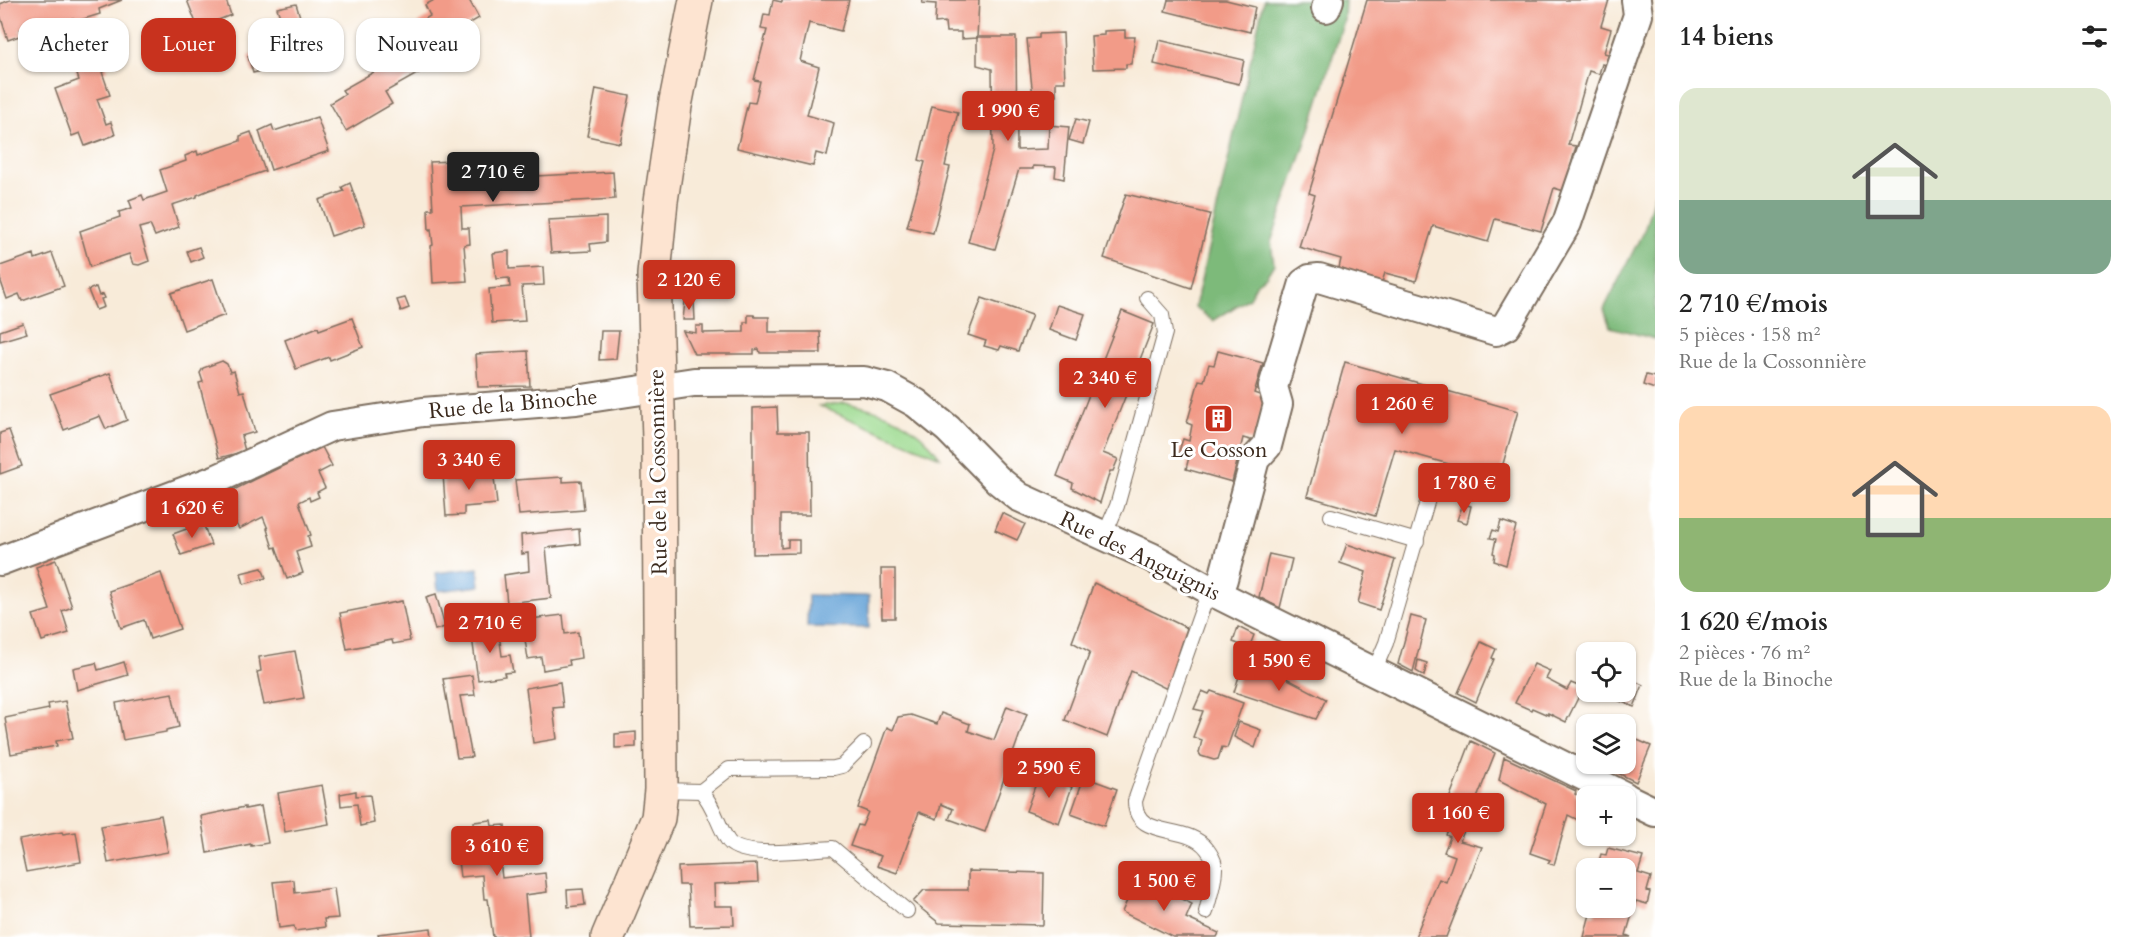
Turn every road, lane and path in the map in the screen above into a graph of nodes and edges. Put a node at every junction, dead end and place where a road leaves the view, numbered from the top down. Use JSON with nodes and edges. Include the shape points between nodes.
{"nodes":[{"id":1,"x":696,"y":0,"type":"edge"},
{"id":2,"x":1636,"y":0,"type":"edge"},
{"id":3,"x":1147,"y":298,"type":"dead end"},
{"id":4,"x":656,"y":388,"type":"junction"},
{"id":5,"x":1435,"y":476,"type":"dead end"},
{"id":6,"x":1331,"y":516,"type":"dead end"},
{"id":7,"x":1104,"y":536,"type":"junction"},
{"id":8,"x":1417,"y":541,"type":"junction"},
{"id":9,"x":0,"y":561,"type":"edge"},
{"id":10,"x":1214,"y":593,"type":"junction"},
{"id":11,"x":1374,"y":671,"type":"junction"},
{"id":12,"x":864,"y":744,"type":"dead end"},
{"id":13,"x":1602,"y":786,"type":"edge"},
{"id":14,"x":661,"y":790,"type":"junction"},
{"id":15,"x":701,"y":791,"type":"junction"},
{"id":16,"x":1636,"y":802,"type":"edge"},
{"id":17,"x":1655,"y":812,"type":"edge"},
{"id":18,"x":907,"y":911,"type":"dead end"},
{"id":19,"x":1206,"y":912,"type":"dead end"},
{"id":20,"x":608,"y":937,"type":"edge"}],
"edges":[{"from":1,"to":4,"type":"street","name":"Rue de la Cossonnière","via":[[661,201],[654,275]]},
{"from":2,"to":10,"type":"street","via":[[1638,15],[1568,223],[1506,326],[1496,331],[1319,279],[1304,283],[1273,387],[1278,404],[1267,446],[1255,459],[1223,579]]},
{"from":3,"to":7,"type":"lane","via":[[1162,315],[1165,333],[1117,507]]},
{"from":4,"to":7,"type":"street","name":"Rue des Anguignis","via":[[694,382],[832,381],[864,381],[887,387],[916,403],[948,429],[1019,496]]},
{"from":4,"to":9,"type":"street","name":"Rue de la Binoche","via":[[576,400],[423,412],[332,426],[218,479]]},
{"from":4,"to":14,"type":"street","name":"Rue de la Cossonnière","via":[[660,464]]},
{"from":5,"to":8,"type":"lane"},
{"from":6,"to":8,"type":"lane"},
{"from":7,"to":10,"type":"street","name":"Rue des Anguignis"},
{"from":8,"to":11,"type":"lane"},
{"from":10,"to":11,"type":"street","name":"Rue des Anguignis"},
{"from":10,"to":19,"type":"lane","via":[[1203,607],[1135,801],[1140,821],[1187,834],[1201,841],[1209,852],[1215,865]]},
{"from":11,"to":13,"type":"street","name":"Rue des Anguignis"},
{"from":12,"to":15,"type":"lane","via":[[842,766],[729,769]]},
{"from":14,"to":15,"type":"lane"},
{"from":14,"to":20,"type":"street","name":"Rue de la Cossonnière","via":[[658,818]]},
{"from":15,"to":18,"type":"lane","via":[[710,801],[728,842],[736,849],[751,853],[833,848]]},
{"from":16,"to":17,"type":"street","name":"Rue des Anguignis"}]}
